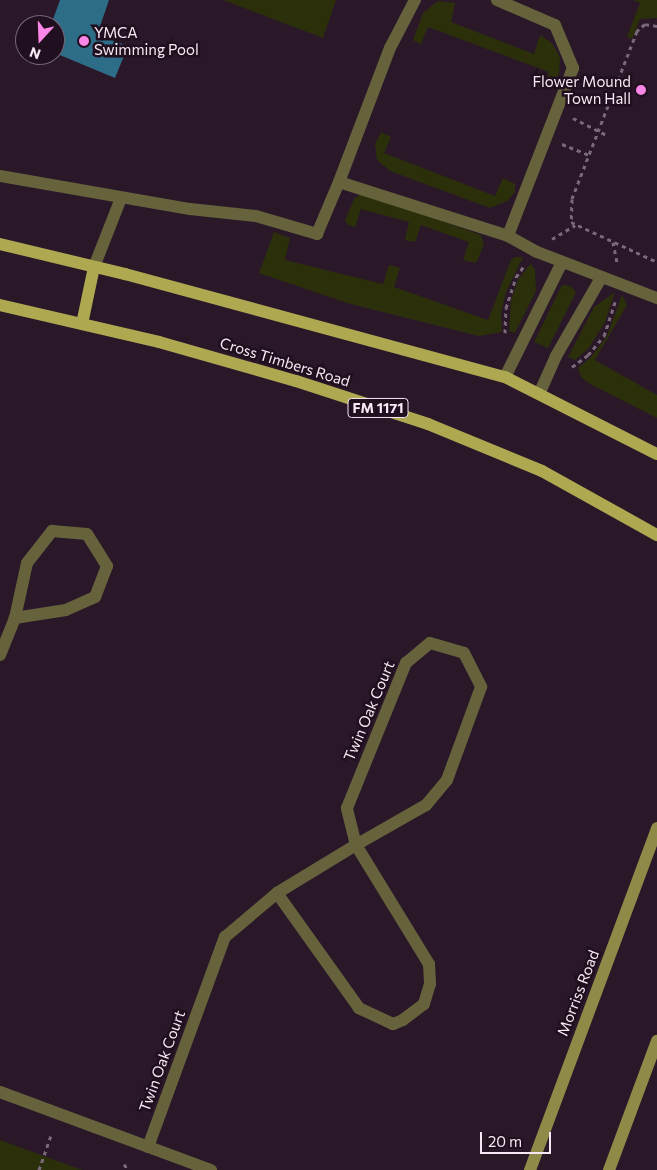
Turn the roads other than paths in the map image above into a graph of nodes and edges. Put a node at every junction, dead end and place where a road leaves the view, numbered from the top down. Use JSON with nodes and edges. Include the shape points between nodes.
{"nodes":[{"id":1,"x":415,"y":0,"type":"edge"},
{"id":2,"x":497,"y":0,"type":"edge"},
{"id":3,"x":0,"y":176,"type":"edge"},
{"id":4,"x":339,"y":182,"type":"junction"},
{"id":5,"x":121,"y":198,"type":"junction"},
{"id":6,"x":508,"y":236,"type":"junction"},
{"id":7,"x":0,"y":244,"type":"edge"},
{"id":8,"x":562,"y":262,"type":"junction"},
{"id":9,"x":94,"y":267,"type":"junction"},
{"id":10,"x":601,"y":278,"type":"junction"},
{"id":11,"x":657,"y":298,"type":"edge"},
{"id":12,"x":0,"y":305,"type":"edge"},
{"id":13,"x":82,"y":324,"type":"junction"},
{"id":14,"x":505,"y":377,"type":"junction"},
{"id":15,"x":540,"y":392,"type":"junction"},
{"id":16,"x":657,"y":454,"type":"edge"},
{"id":17,"x":657,"y":535,"type":"edge"},
{"id":18,"x":15,"y":618,"type":"junction"},
{"id":19,"x":0,"y":656,"type":"edge"},
{"id":20,"x":657,"y":828,"type":"edge"},
{"id":21,"x":356,"y":845,"type":"junction"},
{"id":22,"x":277,"y":893,"type":"junction"},
{"id":23,"x":657,"y":1042,"type":"edge"},
{"id":24,"x":0,"y":1092,"type":"edge"},
{"id":25,"x":148,"y":1147,"type":"junction"},
{"id":26,"x":211,"y":1170,"type":"edge"},
{"id":27,"x":530,"y":1170,"type":"edge"},
{"id":28,"x":609,"y":1170,"type":"edge"}],
"edges":[{"from":1,"to":4,"type":"street","via":[[390,48]]},
{"from":2,"to":6,"type":"street","via":[[555,25],[573,68]]},
{"from":3,"to":5,"type":"street"},
{"from":4,"to":5,"type":"street","via":[[317,234],[256,216]]},
{"from":4,"to":6,"type":"street"},
{"from":5,"to":9,"type":"street"},
{"from":6,"to":8,"type":"street"},
{"from":7,"to":9,"type":"main road"},
{"from":8,"to":10,"type":"street"},
{"from":8,"to":14,"type":"street"},
{"from":9,"to":13,"type":"main road"},
{"from":9,"to":14,"type":"main road"},
{"from":10,"to":11,"type":"street"},
{"from":10,"to":15,"type":"street","via":[[556,356]]},
{"from":12,"to":13,"type":"main road","name":"Cross Timbers Road","number":"FM 1171"},
{"from":13,"to":17,"type":"main road","name":"Cross Timbers Road","number":"FM 1171","via":[[296,381],[428,424],[542,471]]},
{"from":14,"to":15,"type":"main road"},
{"from":15,"to":16,"type":"main road"},
{"from":18,"to":18,"type":"street","via":[[66,610],[95,597],[107,566],[87,534],[52,531],[27,563]]},
{"from":18,"to":19,"type":"street"},
{"from":20,"to":27,"type":"main road","name":"Morriss Road"},
{"from":21,"to":21,"type":"street","name":"Twin Oak Court","via":[[426,805],[447,780],[481,687],[464,653],[430,643],[406,663],[347,808]]},
{"from":21,"to":22,"type":"street","name":"Twin Oak Court"},
{"from":21,"to":22,"type":"street","name":"Twin Oak Court","via":[[429,964],[430,984],[424,1004],[403,1020],[393,1024],[359,1008]]},
{"from":22,"to":25,"type":"street","name":"Twin Oak Court","via":[[225,937]]},
{"from":23,"to":28,"type":"main road"},
{"from":24,"to":25,"type":"street"},
{"from":25,"to":26,"type":"street"}]}
